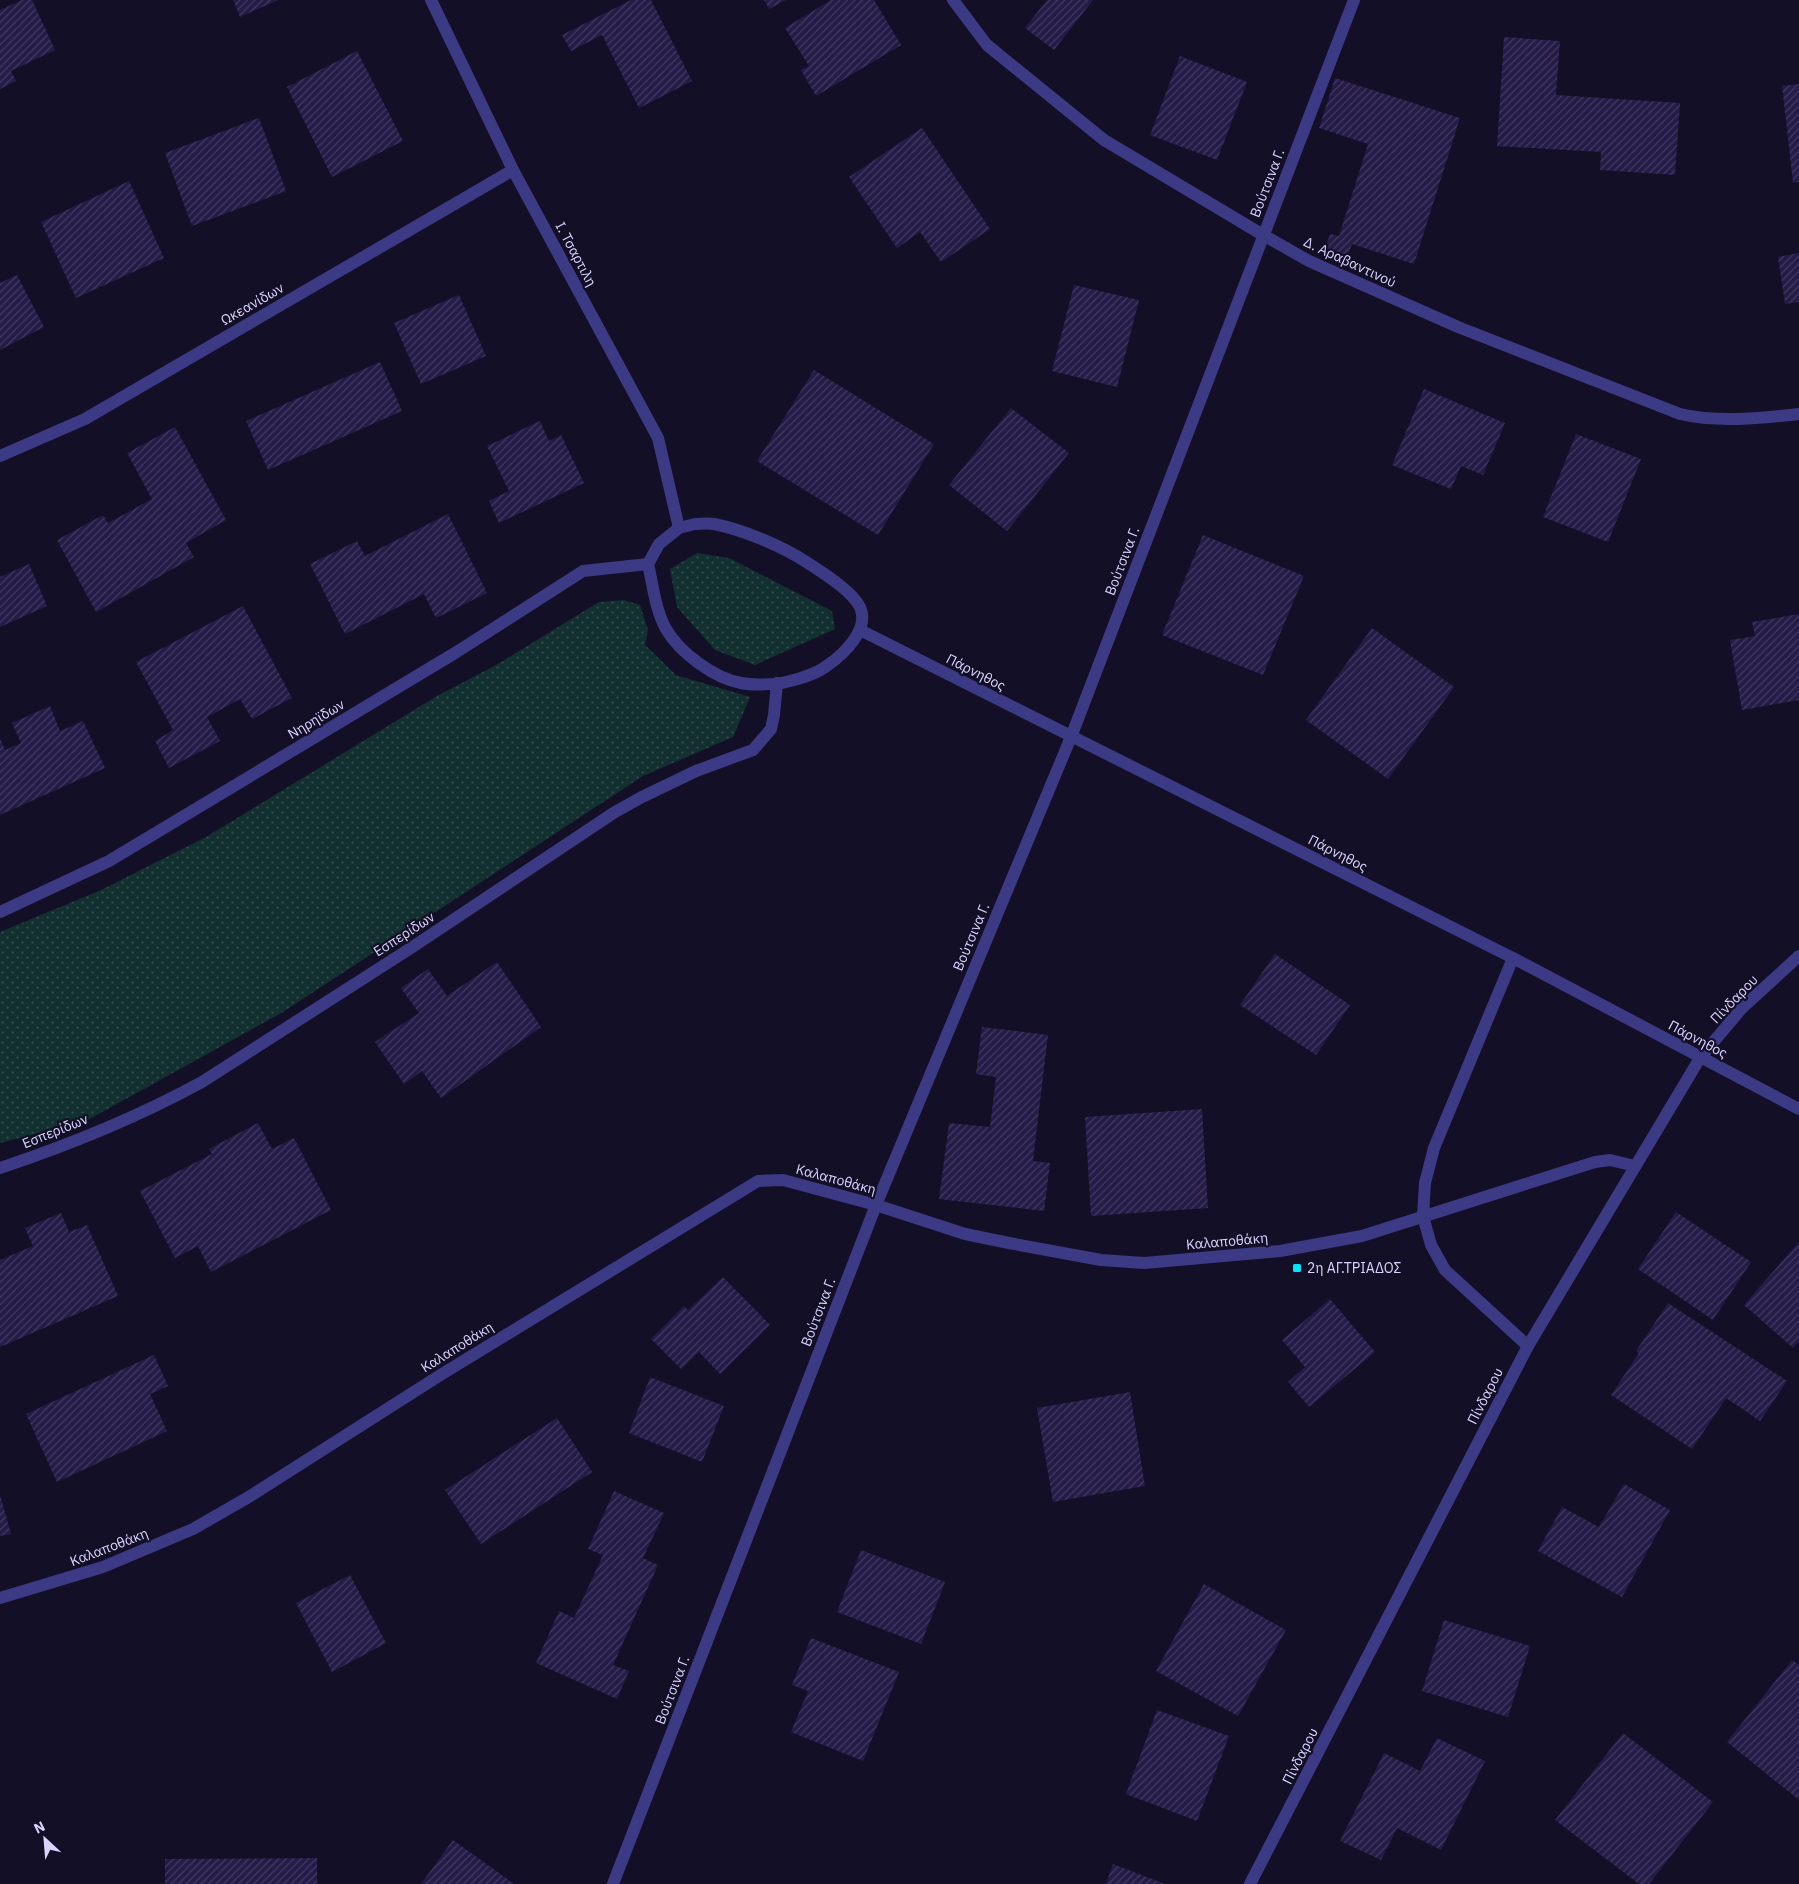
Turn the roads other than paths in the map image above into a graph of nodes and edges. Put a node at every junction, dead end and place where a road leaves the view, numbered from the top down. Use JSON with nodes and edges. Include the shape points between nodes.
{"nodes":[{"id":1,"x":430,"y":0,"type":"edge"},
{"id":2,"x":953,"y":0,"type":"edge"},
{"id":3,"x":1354,"y":0,"type":"edge"},
{"id":4,"x":514,"y":170,"type":"junction"},
{"id":5,"x":1262,"y":235,"type":"junction"},
{"id":6,"x":1799,"y":414,"type":"edge"},
{"id":7,"x":0,"y":456,"type":"edge"},
{"id":8,"x":679,"y":528,"type":"junction"},
{"id":9,"x":648,"y":564,"type":"junction"},
{"id":10,"x":860,"y":630,"type":"junction"},
{"id":11,"x":777,"y":683,"type":"junction"},
{"id":12,"x":1071,"y":737,"type":"junction"},
{"id":13,"x":0,"y":912,"type":"edge"},
{"id":14,"x":1799,"y":956,"type":"edge"},
{"id":15,"x":1513,"y":958,"type":"junction"},
{"id":16,"x":1700,"y":1058,"type":"junction"},
{"id":17,"x":1799,"y":1109,"type":"edge"},
{"id":18,"x":1635,"y":1166,"type":"junction"},
{"id":19,"x":0,"y":1168,"type":"edge"},
{"id":20,"x":876,"y":1205,"type":"junction"},
{"id":21,"x":1422,"y":1216,"type":"junction"},
{"id":22,"x":1528,"y":1346,"type":"junction"},
{"id":23,"x":0,"y":1598,"type":"edge"},
{"id":24,"x":613,"y":1884,"type":"edge"},
{"id":25,"x":1250,"y":1884,"type":"edge"}],
"edges":[{"from":1,"to":4,"type":"street","name":"Ι. Τσαρτιλη"},
{"from":2,"to":5,"type":"street","name":"Δ. Αραβαντινού","via":[[987,45],[1104,140]]},
{"from":3,"to":5,"type":"street","name":"Βούτσινα Γ."},
{"from":4,"to":7,"type":"street","name":"Ωκεανίδων","via":[[85,419]]},
{"from":4,"to":8,"type":"street","name":"Ι. Τσαρτιλη","via":[[658,438]]},
{"from":5,"to":6,"type":"street","name":"Δ. Αραβαντινού","via":[[1309,261],[1458,327],[1680,414],[1700,419],[1731,419]]},
{"from":5,"to":12,"type":"street","name":"Βούτσινα Γ."},
{"from":8,"to":9,"type":"street","via":[[659,544]]},
{"from":8,"to":10,"type":"street","via":[[713,524],[794,554],[849,593],[860,607]]},
{"from":9,"to":11,"type":"street","via":[[658,609],[667,630],[699,664],[741,683]]},
{"from":9,"to":13,"type":"street","name":"Νηρηϊδων","via":[[583,571],[455,653],[109,861]]},
{"from":10,"to":11,"type":"street","via":[[853,642],[827,666],[785,683]]},
{"from":10,"to":12,"type":"street","name":"Πάρνηθος"},
{"from":11,"to":19,"type":"street","name":"Εσπερίδων","via":[[771,729],[753,750],[696,771],[615,812],[373,972],[170,1100],[51,1151]]},
{"from":12,"to":15,"type":"street","name":"Πάρνηθος"},
{"from":12,"to":20,"type":"street","name":"Βούτσινα Γ."},
{"from":14,"to":16,"type":"street","name":"Πίνδαρου","via":[[1742,1008]]},
{"from":15,"to":16,"type":"street","name":"Πάρνηθος"},
{"from":15,"to":21,"type":"street","via":[[1434,1148],[1425,1183]]},
{"from":16,"to":17,"type":"street","name":"Πάρνηθος"},
{"from":16,"to":18,"type":"street","name":"Πίνδαρου"},
{"from":18,"to":21,"type":"street","name":"Καλαποθάκη","via":[[1610,1160],[1595,1162]]},
{"from":18,"to":22,"type":"street","name":"Πίνδαρου"},
{"from":20,"to":21,"type":"street","name":"Καλαποθάκη","via":[[983,1238],[1101,1260],[1144,1263],[1280,1251],[1362,1236]]},
{"from":20,"to":23,"type":"street","name":"Καλαποθάκη","via":[[783,1180],[758,1181],[194,1529],[103,1567]]},
{"from":20,"to":24,"type":"street","name":"Βούτσινα Γ."},
{"from":21,"to":22,"type":"street","via":[[1431,1246],[1445,1270]]},
{"from":22,"to":25,"type":"street","name":"Πίνδαρου"}]}
